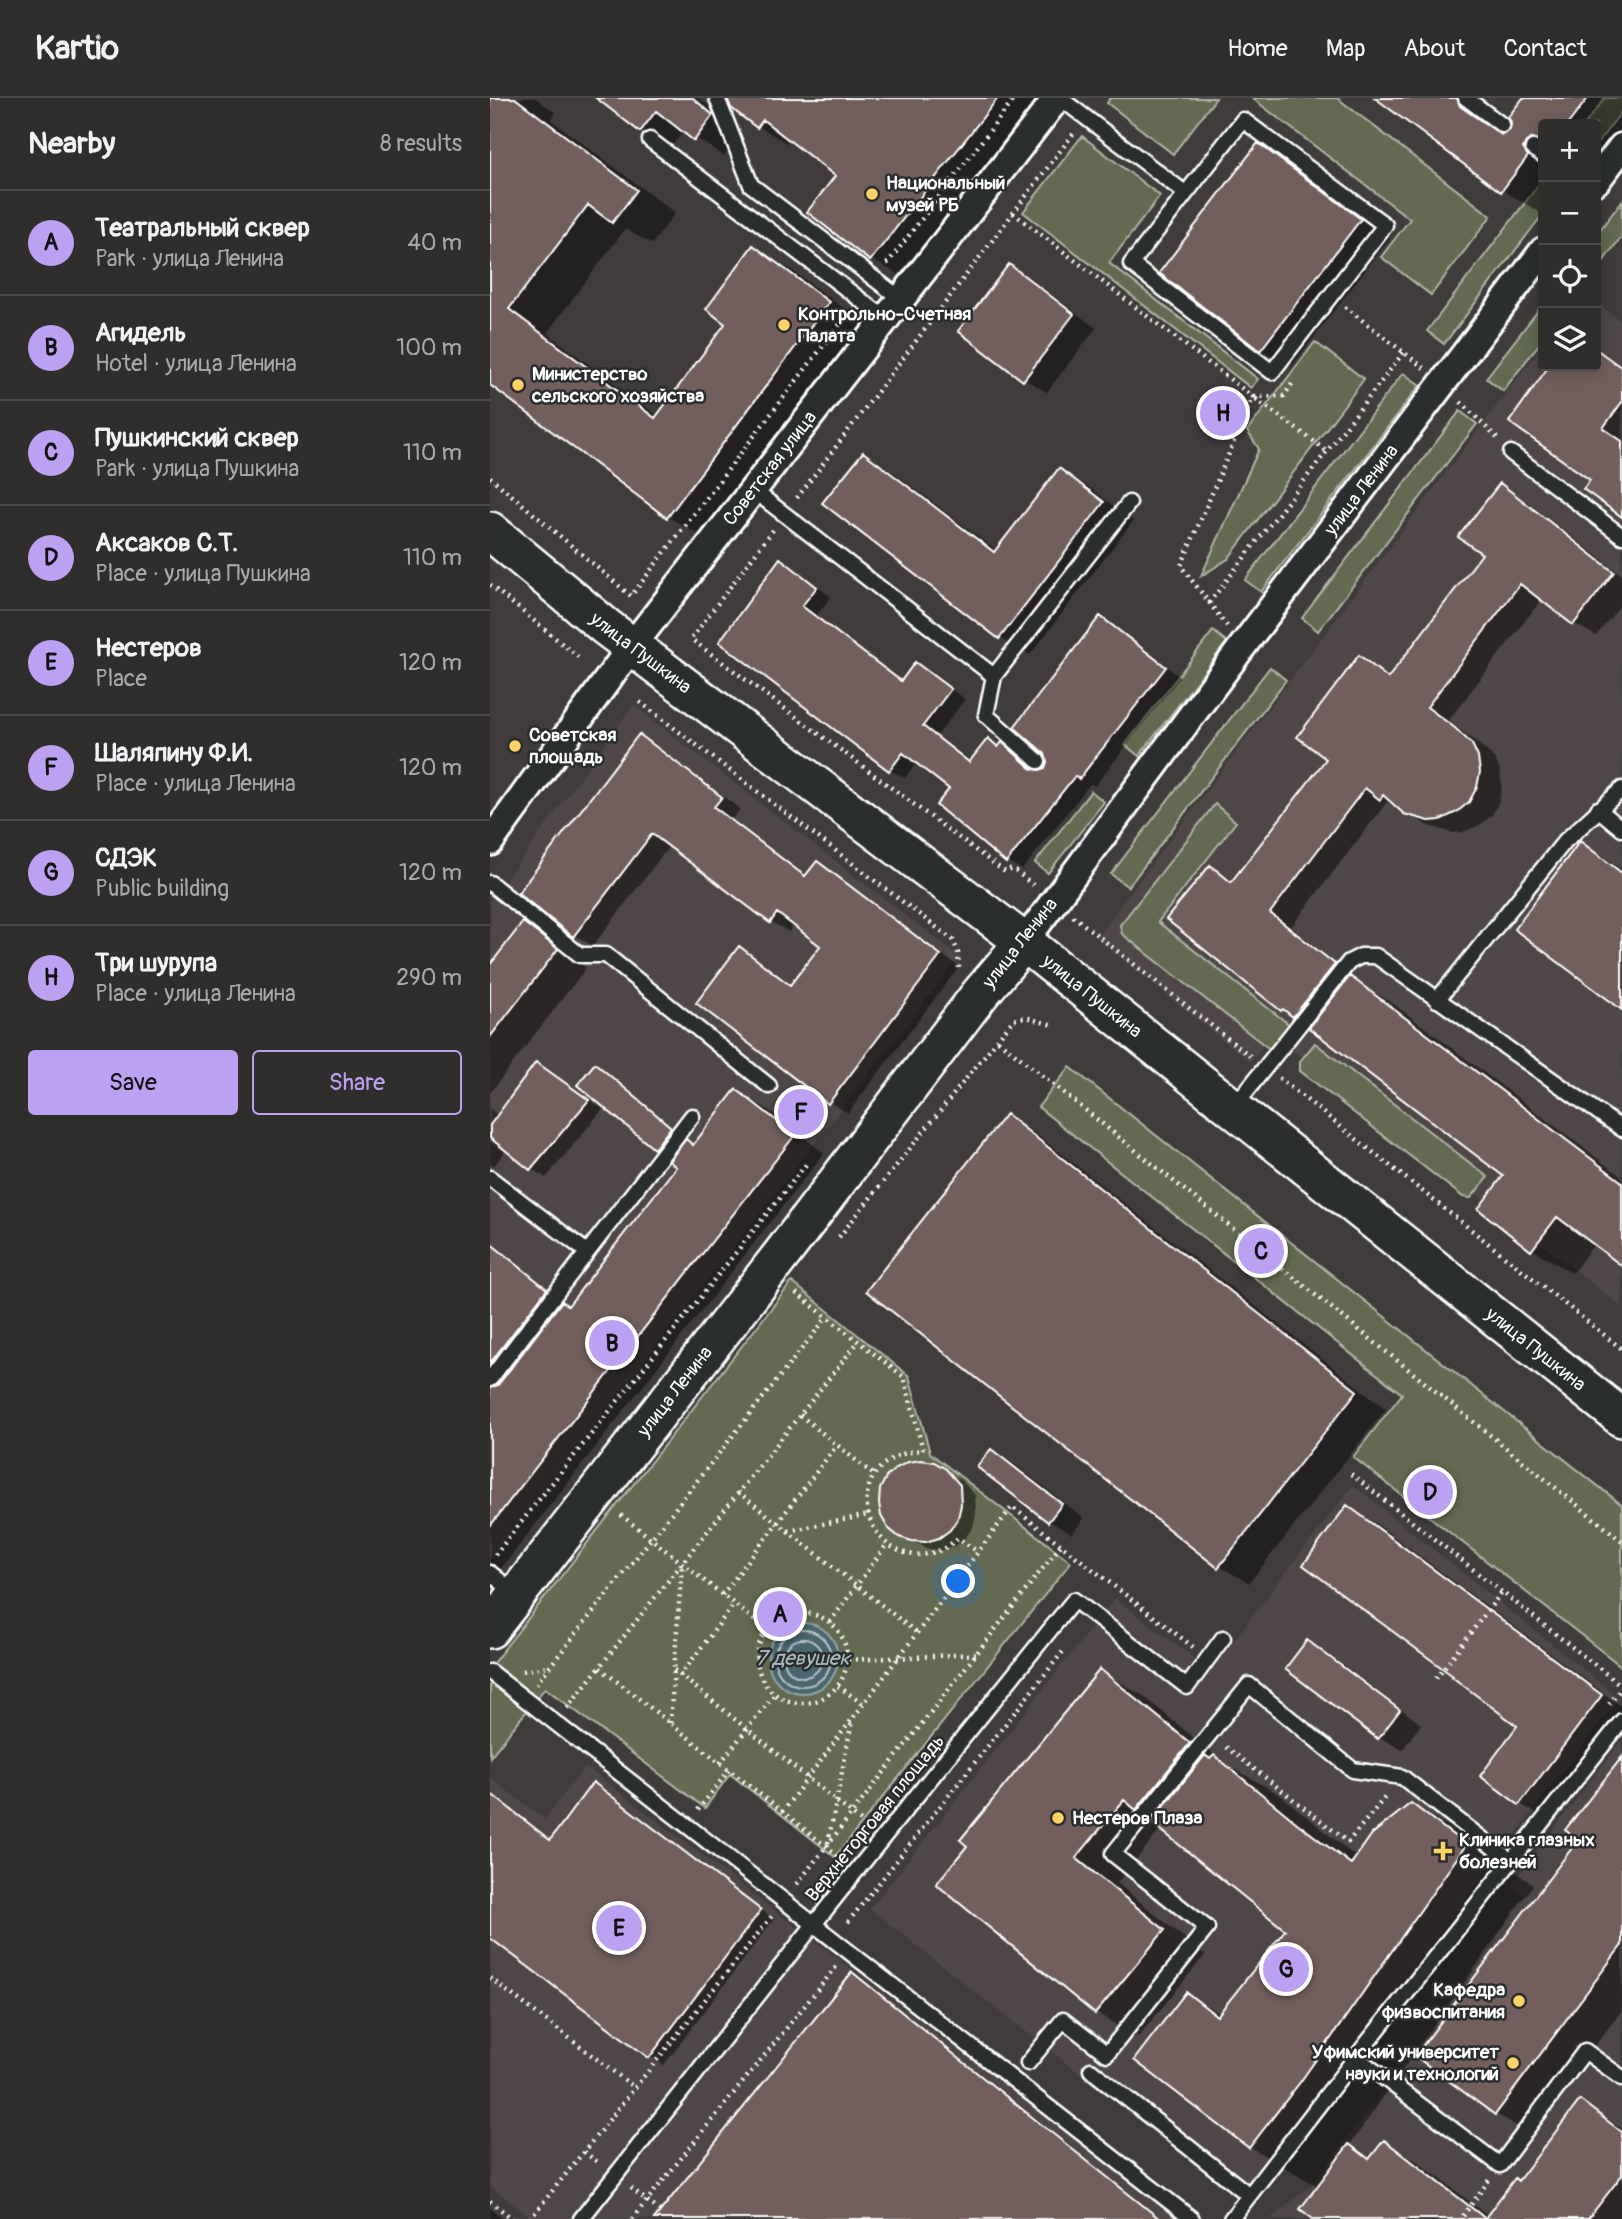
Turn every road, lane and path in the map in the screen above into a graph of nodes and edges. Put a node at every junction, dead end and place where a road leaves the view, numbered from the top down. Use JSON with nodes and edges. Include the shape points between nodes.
{"nodes":[{"id":1,"x":717,"y":98,"type":"edge"},
{"id":2,"x":1015,"y":98,"type":"edge"},
{"id":3,"x":1058,"y":98,"type":"edge"},
{"id":4,"x":1470,"y":99,"type":"edge"},
{"id":5,"x":1086,"y":118,"type":"junction"},
{"id":6,"x":1502,"y":125,"type":"dead end"},
{"id":7,"x":650,"y":140,"type":"dead end"},
{"id":8,"x":1622,"y":147,"type":"edge"},
{"id":9,"x":1601,"y":174,"type":"edge"},
{"id":10,"x":1185,"y":193,"type":"junction"},
{"id":11,"x":1013,"y":213,"type":"junction"},
{"id":12,"x":1538,"y":258,"type":"edge"},
{"id":13,"x":875,"y":279,"type":"junction"},
{"id":14,"x":1330,"y":295,"type":"junction"},
{"id":15,"x":860,"y":299,"type":"junction"},
{"id":16,"x":1346,"y":308,"type":"junction"},
{"id":17,"x":893,"y":309,"type":"junction"},
{"id":18,"x":1338,"y":318,"type":"dead end"},
{"id":19,"x":1404,"y":352,"type":"junction"},
{"id":20,"x":1299,"y":373,"type":"dead end"},
{"id":21,"x":1443,"y":383,"type":"junction"},
{"id":22,"x":1253,"y":397,"type":"junction"},
{"id":23,"x":1466,"y":407,"type":"dead end"},
{"id":24,"x":1327,"y":451,"type":"junction"},
{"id":25,"x":1511,"y":453,"type":"joint"},
{"id":26,"x":490,"y":477,"type":"edge"},
{"id":27,"x":753,"y":490,"type":"junction"},
{"id":28,"x":1129,"y":503,"type":"dead end"},
{"id":29,"x":784,"y":515,"type":"junction"},
{"id":30,"x":490,"y":531,"type":"edge"},
{"id":31,"x":1622,"y":536,"type":"edge"},
{"id":32,"x":490,"y":585,"type":"edge"},
{"id":33,"x":1209,"y":603,"type":"junction"},
{"id":34,"x":632,"y":646,"type":"junction"},
{"id":35,"x":1242,"y":647,"type":"junction"},
{"id":36,"x":581,"y":659,"type":"dead end"},
{"id":37,"x":994,"y":676,"type":"junction"},
{"id":38,"x":640,"y":702,"type":"dead end"},
{"id":39,"x":1038,"y":761,"type":"dead end"},
{"id":40,"x":1622,"y":789,"type":"edge"},
{"id":41,"x":1598,"y":809,"type":"junction"},
{"id":42,"x":1622,"y":829,"type":"edge"},
{"id":43,"x":490,"y":842,"type":"edge"},
{"id":44,"x":490,"y":883,"type":"edge"},
{"id":45,"x":1054,"y":901,"type":"junction"},
{"id":46,"x":1024,"y":942,"type":"junction"},
{"id":47,"x":957,"y":975,"type":"dead end"},
{"id":48,"x":1437,"y":1000,"type":"junction"},
{"id":49,"x":1054,"y":1025,"type":"dead end"},
{"id":50,"x":998,"y":1040,"type":"junction"},
{"id":51,"x":1265,"y":1068,"type":"junction"},
{"id":52,"x":769,"y":1087,"type":"dead end"},
{"id":53,"x":1233,"y":1108,"type":"junction"},
{"id":54,"x":692,"y":1116,"type":"dead end"},
{"id":55,"x":1622,"y":1129,"type":"edge"},
{"id":56,"x":810,"y":1160,"type":"dead end"},
{"id":57,"x":490,"y":1179,"type":"edge"},
{"id":58,"x":834,"y":1242,"type":"dead end"},
{"id":59,"x":587,"y":1252,"type":"junction"},
{"id":60,"x":802,"y":1284,"type":"dead end"},
{"id":61,"x":827,"y":1317,"type":"junction"},
{"id":62,"x":858,"y":1342,"type":"junction"},
{"id":63,"x":1622,"y":1349,"type":"edge"},
{"id":64,"x":490,"y":1379,"type":"edge"},
{"id":65,"x":800,"y":1415,"type":"junction"},
{"id":66,"x":1622,"y":1418,"type":"edge"},
{"id":67,"x":837,"y":1445,"type":"junction"},
{"id":68,"x":1351,"y":1474,"type":"dead end"},
{"id":69,"x":874,"y":1475,"type":"junction"},
{"id":70,"x":738,"y":1492,"type":"junction"},
{"id":71,"x":621,"y":1515,"type":"dead end"},
{"id":72,"x":868,"y":1516,"type":"junction"},
{"id":73,"x":777,"y":1523,"type":"junction"},
{"id":74,"x":787,"y":1531,"type":"junction"},
{"id":75,"x":651,"y":1539,"type":"junction"},
{"id":76,"x":1622,"y":1541,"type":"edge"},
{"id":77,"x":887,"y":1544,"type":"junction"},
{"id":78,"x":1061,"y":1545,"type":"junction"},
{"id":79,"x":978,"y":1552,"type":"junction"},
{"id":80,"x":490,"y":1562,"type":"edge"},
{"id":81,"x":682,"y":1563,"type":"junction"},
{"id":82,"x":503,"y":1584,"type":"edge"},
{"id":83,"x":857,"y":1586,"type":"junction"},
{"id":84,"x":1502,"y":1592,"type":"junction"},
{"id":85,"x":722,"y":1595,"type":"junction"},
{"id":86,"x":734,"y":1604,"type":"junction"},
{"id":87,"x":1092,"y":1614,"type":"junction"},
{"id":88,"x":830,"y":1622,"type":"junction"},
{"id":89,"x":490,"y":1629,"type":"edge"},
{"id":90,"x":767,"y":1630,"type":"junction"},
{"id":91,"x":917,"y":1633,"type":"junction"},
{"id":92,"x":1223,"y":1638,"type":"dead end"},
{"id":93,"x":977,"y":1654,"type":"junction"},
{"id":94,"x":898,"y":1657,"type":"junction"},
{"id":95,"x":1208,"y":1658,"type":"junction"},
{"id":96,"x":848,"y":1660,"type":"junction"},
{"id":97,"x":600,"y":1668,"type":"junction"},
{"id":98,"x":674,"y":1670,"type":"junction"},
{"id":99,"x":490,"y":1672,"type":"edge"},
{"id":100,"x":680,"y":1676,"type":"junction"},
{"id":101,"x":1436,"y":1678,"type":"dead end"},
{"id":102,"x":838,"y":1686,"type":"junction"},
{"id":103,"x":1622,"y":1686,"type":"edge"},
{"id":104,"x":775,"y":1694,"type":"junction"},
{"id":105,"x":525,"y":1699,"type":"junction"},
{"id":106,"x":863,"y":1704,"type":"junction"},
{"id":107,"x":852,"y":1718,"type":"junction"},
{"id":108,"x":1622,"y":1721,"type":"edge"},
{"id":109,"x":556,"y":1723,"type":"junction"},
{"id":110,"x":670,"y":1723,"type":"junction"},
{"id":111,"x":747,"y":1729,"type":"junction"},
{"id":112,"x":1210,"y":1734,"type":"junction"},
{"id":113,"x":720,"y":1763,"type":"junction"},
{"id":114,"x":729,"y":1770,"type":"junction"},
{"id":115,"x":1402,"y":1777,"type":"junction"},
{"id":116,"x":807,"y":1778,"type":"junction"},
{"id":117,"x":837,"y":1801,"type":"junction"},
{"id":118,"x":782,"y":1812,"type":"junction"},
{"id":119,"x":852,"y":1814,"type":"junction"},
{"id":120,"x":687,"y":1825,"type":"junction"},
{"id":121,"x":883,"y":1839,"type":"junction"},
{"id":122,"x":827,"y":1847,"type":"junction"},
{"id":123,"x":902,"y":1855,"type":"junction"},
{"id":124,"x":1511,"y":1861,"type":"junction"},
{"id":125,"x":857,"y":1870,"type":"junction"},
{"id":126,"x":877,"y":1887,"type":"junction"},
{"id":127,"x":784,"y":1900,"type":"junction"},
{"id":128,"x":815,"y":1924,"type":"junction"},
{"id":129,"x":848,"y":1953,"type":"junction"},
{"id":130,"x":490,"y":1978,"type":"edge"},
{"id":131,"x":1356,"y":2057,"type":"junction"},
{"id":132,"x":1028,"y":2063,"type":"dead end"},
{"id":133,"x":1091,"y":2070,"type":"dead end"},
{"id":134,"x":1622,"y":2078,"type":"edge"},
{"id":135,"x":635,"y":2088,"type":"junction"},
{"id":136,"x":1500,"y":2165,"type":"junction"},
{"id":137,"x":1250,"y":2195,"type":"junction"},
{"id":138,"x":490,"y":2201,"type":"edge"},
{"id":139,"x":1463,"y":2216,"type":"dead end"},
{"id":140,"x":513,"y":2219,"type":"edge"},
{"id":141,"x":530,"y":2219,"type":"edge"},
{"id":142,"x":582,"y":2219,"type":"edge"},
{"id":143,"x":632,"y":2219,"type":"edge"},
{"id":144,"x":1192,"y":2219,"type":"edge"},
{"id":145,"x":1231,"y":2219,"type":"edge"}],
"edges":[{"from":1,"to":13,"type":"lane","via":[[751,185]]},
{"from":2,"to":13,"type":"path"},
{"from":3,"to":5,"type":"lane"},
{"from":3,"to":17,"type":"street","name":"Советская улица"},
{"from":4,"to":6,"type":"lane"},
{"from":5,"to":10,"type":"lane"},
{"from":5,"to":11,"type":"path"},
{"from":7,"to":15,"type":"lane"},
{"from":8,"to":9,"type":"street"},
{"from":10,"to":14,"type":"lane","via":[[1243,120],[1385,225]]},
{"from":10,"to":14,"type":"lane","via":[[1131,264],[1272,372]]},
{"from":11,"to":22,"type":"path"},
{"from":11,"to":29,"type":"path"},
{"from":12,"to":21,"type":"street","name":"улица Ленина"},
{"from":13,"to":17,"type":"lane"},
{"from":14,"to":16,"type":"path"},
{"from":15,"to":17,"type":"lane"},
{"from":15,"to":26,"type":"path","via":[[631,596]]},
{"from":16,"to":18,"type":"path"},
{"from":16,"to":19,"type":"path"},
{"from":17,"to":27,"type":"street","name":"Советская улица"},
{"from":19,"to":21,"type":"path"},
{"from":19,"to":24,"type":"path"},
{"from":20,"to":22,"type":"path","via":[[1284,396]]},
{"from":21,"to":35,"type":"street","name":"улица Ленина"},
{"from":22,"to":24,"type":"path"},
{"from":22,"to":33,"type":"path","via":[[1181,566]]},
{"from":23,"to":25,"type":"path"},
{"from":24,"to":33,"type":"path"},
{"from":25,"to":31,"type":"lane"},
{"from":27,"to":29,"type":"lane"},
{"from":27,"to":34,"type":"street","name":"Советская улица"},
{"from":28,"to":37,"type":"lane"},
{"from":29,"to":37,"type":"lane"},
{"from":29,"to":45,"type":"path","via":[[691,639],[1005,872],[1013,869]]},
{"from":30,"to":34,"type":"main road","name":"улица Пушкина"},
{"from":32,"to":36,"type":"path"},
{"from":33,"to":35,"type":"path"},
{"from":34,"to":43,"type":"street","name":"Советская улица"},
{"from":34,"to":46,"type":"main road","name":"улица Пушкина"},
{"from":35,"to":45,"type":"street","name":"улица Ленина"},
{"from":37,"to":39,"type":"lane","via":[[986,715]]},
{"from":38,"to":47,"type":"path","via":[[953,940],[958,952]]},
{"from":40,"to":41,"type":"lane"},
{"from":41,"to":42,"type":"lane"},
{"from":41,"to":48,"type":"lane","via":[[1565,841]]},
{"from":44,"to":52,"type":"lane","via":[[580,955],[606,955]]},
{"from":45,"to":46,"type":"street","name":"улица Ленина"},
{"from":45,"to":51,"type":"path"},
{"from":46,"to":53,"type":"main road","name":"улица Пушкина"},
{"from":46,"to":82,"type":"main road","name":"улица Ленина","via":[[980,993],[782,1254]]},
{"from":48,"to":51,"type":"lane","via":[[1376,956],[1361,956],[1349,962]]},
{"from":48,"to":55,"type":"lane"},
{"from":49,"to":50,"type":"path","via":[[1025,1017],[1013,1020]]},
{"from":50,"to":58,"type":"path"},
{"from":50,"to":76,"type":"path"},
{"from":51,"to":53,"type":"lane"},
{"from":51,"to":63,"type":"path"},
{"from":53,"to":66,"type":"main road","name":"улица Пушкина"},
{"from":54,"to":59,"type":"lane"},
{"from":56,"to":80,"type":"path"},
{"from":57,"to":59,"type":"lane"},
{"from":59,"to":64,"type":"lane"},
{"from":60,"to":61,"type":"path","via":[[796,1293]]},
{"from":61,"to":62,"type":"path"},
{"from":61,"to":75,"type":"path"},
{"from":62,"to":65,"type":"path"},
{"from":62,"to":69,"type":"path","via":[[904,1377],[923,1450],[904,1451],[887,1460]]},
{"from":65,"to":67,"type":"path"},
{"from":65,"to":70,"type":"path"},
{"from":67,"to":69,"type":"path"},
{"from":67,"to":73,"type":"path"},
{"from":68,"to":84,"type":"path"},
{"from":69,"to":72,"type":"path","via":[[867,1494]]},
{"from":70,"to":73,"type":"path"},
{"from":70,"to":81,"type":"path"},
{"from":71,"to":75,"type":"path"},
{"from":72,"to":74,"type":"path"},
{"from":72,"to":77,"type":"path"},
{"from":73,"to":74,"type":"path"},
{"from":73,"to":85,"type":"path"},
{"from":74,"to":83,"type":"path"},
{"from":75,"to":81,"type":"path"},
{"from":75,"to":105,"type":"path"},
{"from":77,"to":79,"type":"path","via":[[924,1555],[943,1550],[958,1538]]},
{"from":77,"to":83,"type":"path"},
{"from":78,"to":79,"type":"path","via":[[1012,1507]]},
{"from":78,"to":93,"type":"path"},
{"from":78,"to":95,"type":"path"},
{"from":79,"to":91,"type":"path"},
{"from":81,"to":85,"type":"path"},
{"from":81,"to":97,"type":"path"},
{"from":81,"to":98,"type":"path"},
{"from":82,"to":89,"type":"main road","name":"улица Ленина"},
{"from":83,"to":88,"type":"path"},
{"from":83,"to":91,"type":"path"},
{"from":84,"to":101,"type":"path"},
{"from":84,"to":103,"type":"path"},
{"from":85,"to":86,"type":"path"},
{"from":86,"to":90,"type":"path"},
{"from":86,"to":100,"type":"path"},
{"from":87,"to":95,"type":"lane","name":"Верхнеторговая площадь","via":[[1187,1687]]},
{"from":87,"to":121,"type":"lane","name":"Верхнеторговая площадь","via":[[1074,1600]]},
{"from":87,"to":123,"type":"path"},
{"from":88,"to":90,"type":"path","via":[[811,1615],[790,1615]]},
{"from":88,"to":96,"type":"path","via":[[846,1645]]},
{"from":90,"to":104,"type":"path","via":[[757,1657],[762,1677]]},
{"from":91,"to":94,"type":"path"},
{"from":92,"to":95,"type":"lane","name":"Верхнеторговая площадь"},
{"from":93,"to":94,"type":"path"},
{"from":93,"to":119,"type":"path"},
{"from":94,"to":96,"type":"path"},
{"from":94,"to":106,"type":"path"},
{"from":96,"to":102,"type":"path"},
{"from":97,"to":109,"type":"path"},
{"from":97,"to":110,"type":"path"},
{"from":98,"to":100,"type":"path"},
{"from":98,"to":110,"type":"path"},
{"from":99,"to":105,"type":"lane"},
{"from":100,"to":111,"type":"path"},
{"from":102,"to":104,"type":"path","via":[[828,1696],[801,1704]]},
{"from":102,"to":106,"type":"path"},
{"from":104,"to":111,"type":"path"},
{"from":105,"to":109,"type":"lane"},
{"from":106,"to":107,"type":"path"},
{"from":107,"to":116,"type":"path"},
{"from":107,"to":117,"type":"path"},
{"from":108,"to":124,"type":"lane"},
{"from":109,"to":120,"type":"lane"},
{"from":110,"to":113,"type":"path"},
{"from":111,"to":113,"type":"path"},
{"from":111,"to":116,"type":"path"},
{"from":112,"to":115,"type":"lane","via":[[1249,1685],[1353,1770]]},
{"from":112,"to":115,"type":"path","via":[[1348,1842]]},
{"from":112,"to":132,"type":"lane","via":[[1113,1854],[1207,1928],[1107,2054],[1063,2020]]},
{"from":113,"to":114,"type":"path"},
{"from":114,"to":118,"type":"path"},
{"from":114,"to":120,"type":"path"},
{"from":115,"to":124,"type":"lane"},
{"from":116,"to":117,"type":"path"},
{"from":116,"to":118,"type":"path"},
{"from":117,"to":119,"type":"path"},
{"from":117,"to":122,"type":"path"},
{"from":118,"to":122,"type":"path"},
{"from":119,"to":121,"type":"path"},
{"from":119,"to":122,"type":"path"},
{"from":120,"to":127,"type":"lane"},
{"from":121,"to":123,"type":"path"},
{"from":121,"to":125,"type":"lane","name":"Верхнеторговая площадь"},
{"from":122,"to":125,"type":"path"},
{"from":122,"to":127,"type":"path"},
{"from":123,"to":126,"type":"path"},
{"from":124,"to":131,"type":"lane"},
{"from":125,"to":126,"type":"path"},
{"from":125,"to":128,"type":"lane","name":"Верхнеторговая площадь"},
{"from":126,"to":129,"type":"path","via":[[848,1922]]},
{"from":127,"to":128,"type":"lane"},
{"from":127,"to":135,"type":"path"},
{"from":128,"to":129,"type":"lane"},
{"from":128,"to":142,"type":"lane","name":"Верхнеторговая площадь"},
{"from":129,"to":143,"type":"path"},
{"from":129,"to":144,"type":"lane"},
{"from":130,"to":135,"type":"path"},
{"from":131,"to":136,"type":"lane"},
{"from":131,"to":137,"type":"lane"},
{"from":133,"to":137,"type":"lane"},
{"from":134,"to":136,"type":"lane","via":[[1585,2051]]},
{"from":135,"to":141,"type":"path"},
{"from":136,"to":139,"type":"path"},
{"from":137,"to":145,"type":"lane"},
{"from":138,"to":140,"type":"path"}]}
